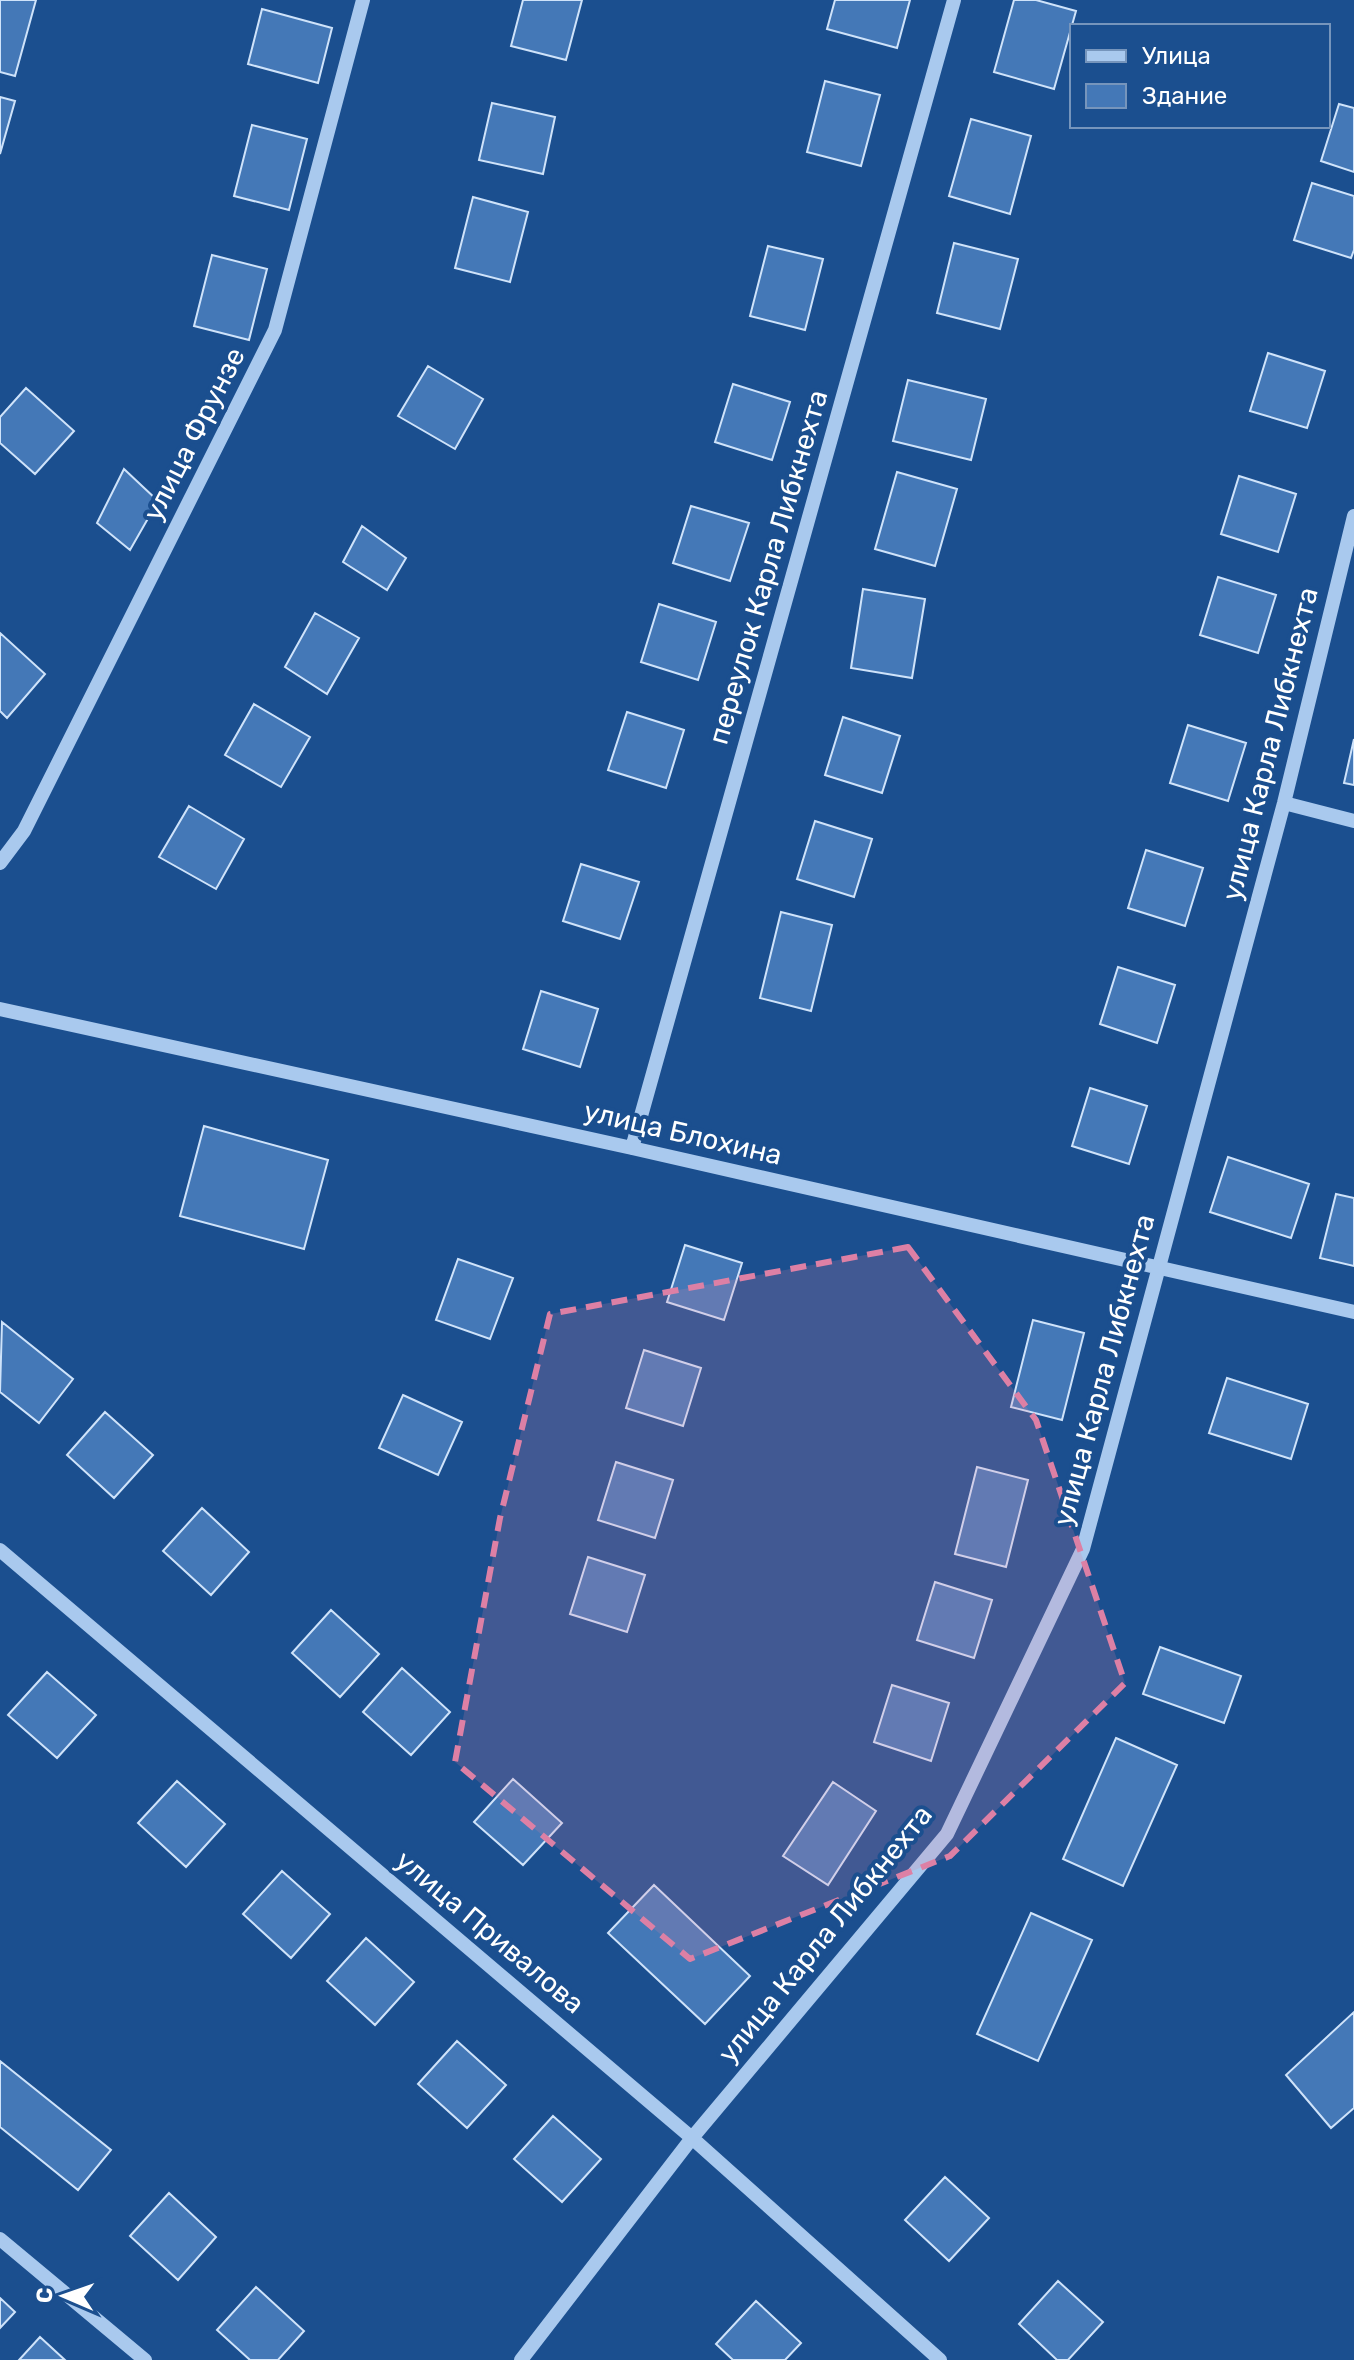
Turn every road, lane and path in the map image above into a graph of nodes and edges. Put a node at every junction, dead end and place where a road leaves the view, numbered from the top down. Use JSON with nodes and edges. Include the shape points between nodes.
{"nodes":[{"id":1,"x":363,"y":0,"type":"edge"},
{"id":2,"x":954,"y":0,"type":"edge"},
{"id":3,"x":1354,"y":516,"type":"edge"},
{"id":4,"x":1284,"y":803,"type":"junction"},
{"id":5,"x":1354,"y":821,"type":"edge"},
{"id":6,"x":0,"y":863,"type":"edge"},
{"id":7,"x":0,"y":1009,"type":"edge"},
{"id":8,"x":632,"y":1148,"type":"junction"},
{"id":9,"x":1158,"y":1266,"type":"junction"},
{"id":10,"x":1354,"y":1312,"type":"edge"},
{"id":11,"x":0,"y":1550,"type":"edge"},
{"id":12,"x":692,"y":2138,"type":"junction"},
{"id":13,"x":0,"y":2239,"type":"edge"},
{"id":14,"x":145,"y":2360,"type":"edge"},
{"id":15,"x":521,"y":2360,"type":"edge"},
{"id":16,"x":940,"y":2360,"type":"edge"}],
"edges":[{"from":1,"to":6,"type":"street","name":"улица Фрунзе","via":[[275,330],[24,831]]},
{"from":2,"to":8,"type":"street","name":"переулок Карла Либкнехта"},
{"from":3,"to":4,"type":"street","name":"улица Карла Либкнехта"},
{"from":4,"to":5,"type":"street"},
{"from":4,"to":9,"type":"street","name":"улица Карла Либкнехта"},
{"from":7,"to":8,"type":"street","name":"улица Блохина"},
{"from":8,"to":9,"type":"street","name":"улица Блохина"},
{"from":9,"to":10,"type":"street","name":"улица Блохина"},
{"from":9,"to":12,"type":"street","name":"улица Карла Либкнехта","via":[[1083,1549],[947,1834]]},
{"from":11,"to":12,"type":"street","name":"улица Привалова"},
{"from":12,"to":15,"type":"street","name":"улица Карла Либкнехта"},
{"from":12,"to":16,"type":"street","name":"улица Привалова"},
{"from":13,"to":14,"type":"street"}]}
